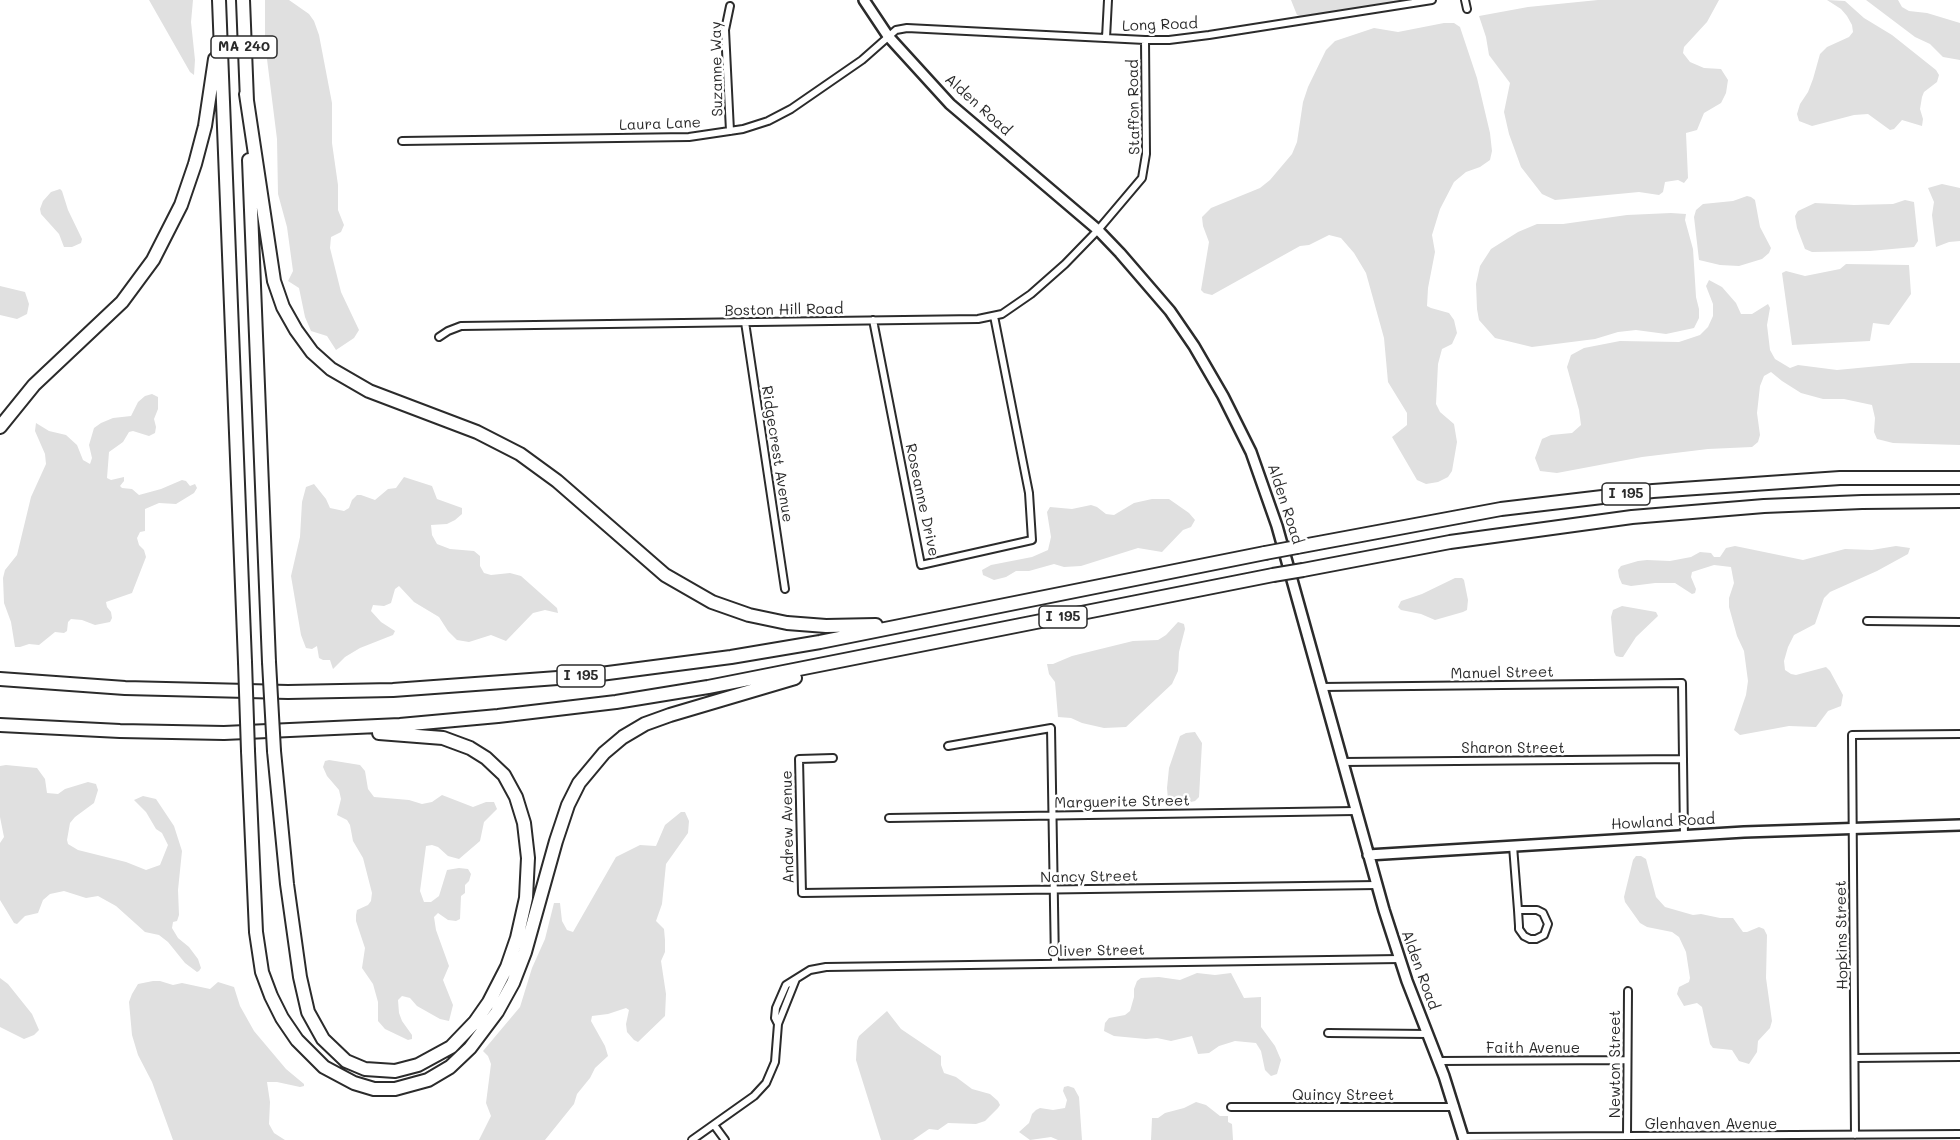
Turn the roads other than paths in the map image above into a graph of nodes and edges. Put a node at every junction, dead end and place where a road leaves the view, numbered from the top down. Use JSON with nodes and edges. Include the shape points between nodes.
{"nodes":[{"id":1,"x":219,"y":0,"type":"edge"},
{"id":2,"x":243,"y":0,"type":"edge"},
{"id":3,"x":864,"y":0,"type":"edge"},
{"id":4,"x":1108,"y":0,"type":"edge"},
{"id":5,"x":1432,"y":0,"type":"edge"},
{"id":6,"x":1465,"y":0,"type":"edge"},
{"id":7,"x":730,"y":6,"type":"dead end"},
{"id":8,"x":1467,"y":9,"type":"dead end"},
{"id":9,"x":219,"y":16,"type":"junction"},
{"id":10,"x":888,"y":36,"type":"junction"},
{"id":11,"x":1107,"y":38,"type":"junction"},
{"id":12,"x":1145,"y":40,"type":"junction"},
{"id":13,"x":246,"y":94,"type":"junction"},
{"id":14,"x":730,"y":131,"type":"junction"},
{"id":15,"x":402,"y":141,"type":"dead end"},
{"id":16,"x":1098,"y":230,"type":"junction"},
{"id":17,"x":994,"y":316,"type":"junction"},
{"id":18,"x":873,"y":320,"type":"junction"},
{"id":19,"x":745,"y":322,"type":"junction"},
{"id":20,"x":439,"y":337,"type":"dead end"},
{"id":21,"x":0,"y":427,"type":"edge"},
{"id":22,"x":1960,"y":478,"type":"edge"},
{"id":23,"x":1960,"y":501,"type":"edge"},
{"id":24,"x":785,"y":589,"type":"dead end"},
{"id":25,"x":1867,"y":621,"type":"dead end"},
{"id":26,"x":922,"y":622,"type":"junction"},
{"id":27,"x":1960,"y":622,"type":"edge"},
{"id":28,"x":854,"y":659,"type":"junction"},
{"id":29,"x":0,"y":679,"type":"edge"},
{"id":30,"x":1322,"y":687,"type":"junction"},
{"id":31,"x":0,"y":725,"type":"edge"},
{"id":32,"x":297,"y":730,"type":"junction"},
{"id":33,"x":1960,"y":734,"type":"edge"},
{"id":34,"x":948,"y":746,"type":"dead end"},
{"id":35,"x":833,"y":758,"type":"dead end"},
{"id":36,"x":1683,"y":759,"type":"junction"},
{"id":37,"x":1343,"y":762,"type":"junction"},
{"id":38,"x":1356,"y":811,"type":"junction"},
{"id":39,"x":1052,"y":815,"type":"junction"},
{"id":40,"x":889,"y":818,"type":"dead end"},
{"id":41,"x":1960,"y":825,"type":"edge"},
{"id":42,"x":1853,"y":829,"type":"junction"},
{"id":43,"x":1684,"y":836,"type":"junction"},
{"id":44,"x":1514,"y":846,"type":"junction"},
{"id":45,"x":1368,"y":855,"type":"junction"},
{"id":46,"x":1377,"y":885,"type":"junction"},
{"id":47,"x":1054,"y":890,"type":"junction"},
{"id":48,"x":802,"y":893,"type":"joint"},
{"id":49,"x":1518,"y":910,"type":"junction"},
{"id":50,"x":1400,"y":959,"type":"junction"},
{"id":51,"x":1055,"y":963,"type":"junction"},
{"id":52,"x":1628,"y":991,"type":"dead end"},
{"id":53,"x":1328,"y":1033,"type":"dead end"},
{"id":54,"x":1428,"y":1034,"type":"junction"},
{"id":55,"x":1960,"y":1057,"type":"edge"},
{"id":56,"x":1855,"y":1059,"type":"junction"},
{"id":57,"x":1628,"y":1060,"type":"junction"},
{"id":58,"x":1439,"y":1061,"type":"junction"},
{"id":59,"x":1231,"y":1107,"type":"dead end"},
{"id":60,"x":1455,"y":1107,"type":"junction"},
{"id":61,"x":714,"y":1125,"type":"junction"},
{"id":62,"x":1960,"y":1134,"type":"edge"},
{"id":63,"x":1627,"y":1136,"type":"junction"},
{"id":64,"x":1853,"y":1136,"type":"edge"},
{"id":65,"x":1463,"y":1138,"type":"edge"},
{"id":66,"x":692,"y":1140,"type":"edge"},
{"id":67,"x":725,"y":1140,"type":"edge"}],
"edges":[{"from":1,"to":9,"type":"highway","number":"MA 240"},
{"from":2,"to":13,"type":"highway","number":"MA 240"},
{"from":3,"to":10,"type":"main road","name":"Alden Road"},
{"from":4,"to":11,"type":"street"},
{"from":5,"to":12,"type":"street","name":"Long Road","via":[[1209,35]]},
{"from":6,"to":8,"type":"street"},
{"from":7,"to":14,"type":"street","name":"Suzanne Way","via":[[725,30]]},
{"from":9,"to":21,"type":"highway","via":[[201,144],[181,205],[163,243],[122,302],[34,385]]},
{"from":9,"to":28,"type":"highway","bridge":true,"via":[[256,932],[262,972],[276,1006],[297,1040],[315,1059],[334,1074],[374,1089],[406,1088],[438,1075],[488,1025],[505,998],[525,952],[568,805],[579,783],[604,753],[633,730],[664,717]]},
{"from":10,"to":11,"type":"street","name":"Long Road","via":[[907,28]]},
{"from":10,"to":14,"type":"street","name":"Laura Lane","via":[[862,60],[791,109],[768,121]]},
{"from":10,"to":16,"type":"main road","name":"Alden Road","via":[[950,104]]},
{"from":11,"to":12,"type":"street","name":"Long Road"},
{"from":12,"to":16,"type":"street","name":"Staffon Road","via":[[1144,171],[1137,185]]},
{"from":13,"to":26,"type":"highway","via":[[274,281],[296,330],[331,369],[369,391],[477,432],[520,454],[652,565],[712,602],[749,615],[806,625]]},
{"from":13,"to":32,"type":"highway","bridge":true,"via":[[274,751],[284,866],[304,1000],[323,1039],[337,1055],[365,1069],[395,1071],[428,1060],[451,1047],[475,1022],[512,954],[524,911],[528,867],[524,823],[516,797],[504,775],[486,758],[452,740],[410,734]]},
{"from":14,"to":15,"type":"street","name":"Laura Lane","via":[[689,137]]},
{"from":16,"to":17,"type":"street","name":"Boston Hill Road","via":[[1039,288]]},
{"from":16,"to":30,"type":"main road","name":"Alden Road","via":[[1182,329],[1240,428],[1278,526]]},
{"from":17,"to":18,"type":"street","name":"Boston Hill Road"},
{"from":17,"to":18,"type":"street","name":"Roseanne Drive","via":[[1029,494],[1032,540],[921,565]]},
{"from":18,"to":19,"type":"street","name":"Boston Hill Road"},
{"from":19,"to":20,"type":"street","name":"Boston Hill Road","via":[[462,326]]},
{"from":19,"to":24,"type":"street","name":"Ridgecrest Avenue"},
{"from":22,"to":26,"type":"highway","number":"I 195","bridge":true,"via":[[1840,478],[1653,491],[1501,509]]},
{"from":23,"to":28,"type":"highway","number":"I 195","bridge":true,"via":[[1764,506],[1632,517],[1474,538]]},
{"from":25,"to":27,"type":"street"},
{"from":26,"to":29,"type":"highway","number":"I 195","via":[[644,669],[466,686],[263,692]]},
{"from":28,"to":32,"type":"highway","number":"I 195","via":[[571,708],[449,721]]},
{"from":30,"to":36,"type":"street","name":"Manuel Street","via":[[1682,683]]},
{"from":30,"to":37,"type":"main road","name":"Alden Road"},
{"from":31,"to":32,"type":"highway","number":"I 195","via":[[199,733]]},
{"from":33,"to":42,"type":"street","name":"Hopkins Street","via":[[1852,735]]},
{"from":34,"to":39,"type":"street","via":[[1051,728]]},
{"from":35,"to":48,"type":"street","name":"Andrew Avenue","via":[[799,759]]},
{"from":36,"to":37,"type":"street","name":"Sharon Street"},
{"from":36,"to":43,"type":"street"},
{"from":37,"to":38,"type":"main road","name":"Alden Road"},
{"from":38,"to":39,"type":"street","name":"Marguerite Street"},
{"from":38,"to":45,"type":"main road","name":"Alden Road"},
{"from":39,"to":40,"type":"street","name":"Marguerite Street"},
{"from":39,"to":47,"type":"street"},
{"from":41,"to":42,"type":"main road","name":"Howland Road"},
{"from":42,"to":43,"type":"main road","name":"Howland Road"},
{"from":42,"to":56,"type":"street","name":"Hopkins Street"},
{"from":43,"to":44,"type":"main road","name":"Howland Road"},
{"from":44,"to":45,"type":"main road","name":"Howland Road"},
{"from":44,"to":49,"type":"street"},
{"from":45,"to":46,"type":"main road","name":"Alden Road"},
{"from":46,"to":47,"type":"street","name":"Nancy Street"},
{"from":46,"to":50,"type":"main road","name":"Alden Road"},
{"from":47,"to":48,"type":"street","name":"Nancy Street"},
{"from":47,"to":51,"type":"street"},
{"from":49,"to":49,"type":"street","via":[[1519,928],[1524,936],[1536,939],[1544,935],[1548,924],[1543,913]]},
{"from":50,"to":51,"type":"street","name":"Oliver Street"},
{"from":50,"to":54,"type":"main road","name":"Alden Road"},
{"from":51,"to":61,"type":"street","name":"Oliver Street","via":[[810,970],[790,981],[779,998],[775,1062],[766,1083]]},
{"from":52,"to":57,"type":"street","name":"Newton Street"},
{"from":53,"to":54,"type":"street"},
{"from":54,"to":58,"type":"main road","name":"Alden Road"},
{"from":55,"to":56,"type":"street"},
{"from":56,"to":64,"type":"street","name":"Hopkins Street"},
{"from":57,"to":58,"type":"street","name":"Faith Avenue"},
{"from":57,"to":63,"type":"street","name":"Newton Street"},
{"from":58,"to":60,"type":"main road","name":"Alden Road"},
{"from":59,"to":60,"type":"street","name":"Quincy Street"},
{"from":60,"to":65,"type":"main road","name":"Alden Road"},
{"from":61,"to":66,"type":"street","name":"Oliver Street"},
{"from":61,"to":67,"type":"street"},
{"from":62,"to":64,"type":"street","name":"Glenhaven Avenue"},
{"from":63,"to":64,"type":"street","name":"Glenhaven Avenue"},
{"from":63,"to":65,"type":"street","name":"Glenhaven Avenue"}]}
